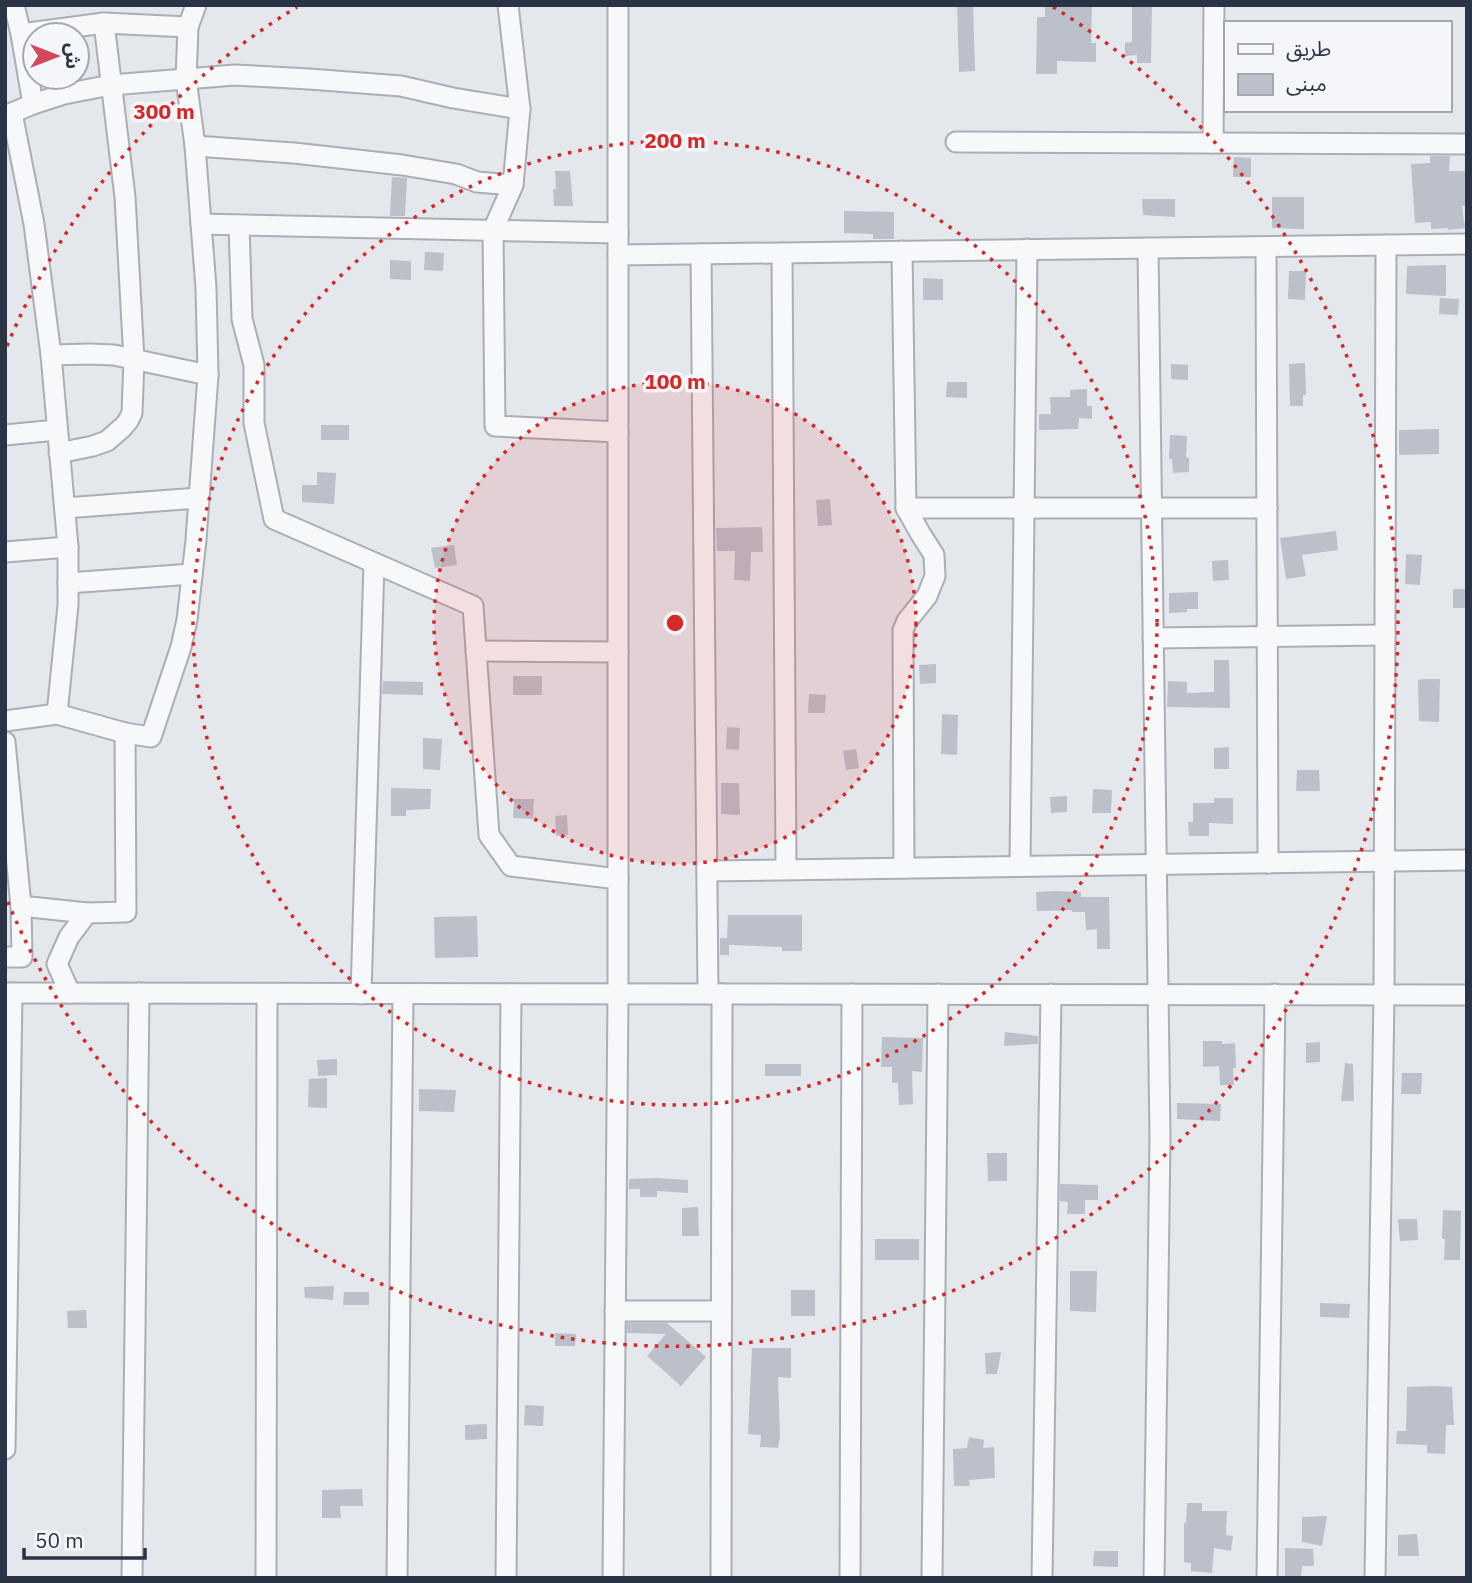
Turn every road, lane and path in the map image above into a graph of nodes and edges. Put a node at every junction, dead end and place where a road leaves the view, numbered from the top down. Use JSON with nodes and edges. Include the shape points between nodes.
{"nodes":[{"id":1,"x":14,"y":5,"type":"edge"},
{"id":2,"x":196,"y":5,"type":"edge"},
{"id":3,"x":508,"y":5,"type":"edge"},
{"id":4,"x":618,"y":5,"type":"edge"},
{"id":5,"x":1214,"y":5,"type":"edge"},
{"id":6,"x":104,"y":23,"type":"junction"},
{"id":7,"x":91,"y":25,"type":"edge"},
{"id":8,"x":188,"y":27,"type":"junction"},
{"id":9,"x":21,"y":34,"type":"edge"},
{"id":10,"x":186,"y":79,"type":"junction"},
{"id":11,"x":111,"y":85,"type":"junction"},
{"id":12,"x":31,"y":91,"type":"edge"},
{"id":13,"x":33,"y":104,"type":"junction"},
{"id":14,"x":520,"y":109,"type":"junction"},
{"id":15,"x":9,"y":115,"type":"edge"},
{"id":16,"x":956,"y":142,"type":"dead end"},
{"id":17,"x":1213,"y":143,"type":"junction"},
{"id":18,"x":1467,"y":144,"type":"edge"},
{"id":19,"x":195,"y":146,"type":"junction"},
{"id":20,"x":513,"y":186,"type":"junction"},
{"id":21,"x":201,"y":224,"type":"junction"},
{"id":22,"x":239,"y":225,"type":"junction"},
{"id":23,"x":493,"y":230,"type":"junction"},
{"id":24,"x":618,"y":233,"type":"junction"},
{"id":25,"x":1467,"y":244,"type":"edge"},
{"id":26,"x":1386,"y":245,"type":"junction"},
{"id":27,"x":1266,"y":247,"type":"junction"},
{"id":28,"x":1148,"y":248,"type":"junction"},
{"id":29,"x":1027,"y":250,"type":"junction"},
{"id":30,"x":902,"y":251,"type":"junction"},
{"id":31,"x":782,"y":253,"type":"junction"},
{"id":32,"x":701,"y":254,"type":"junction"},
{"id":33,"x":618,"y":255,"type":"junction"},
{"id":34,"x":51,"y":355,"type":"junction"},
{"id":35,"x":134,"y":360,"type":"junction"},
{"id":36,"x":208,"y":375,"type":"junction"},
{"id":37,"x":57,"y":430,"type":"junction"},
{"id":38,"x":618,"y":432,"type":"junction"},
{"id":39,"x":5,"y":435,"type":"edge"},
{"id":40,"x":59,"y":453,"type":"junction"},
{"id":41,"x":198,"y":498,"type":"junction"},
{"id":42,"x":65,"y":508,"type":"junction"},
{"id":43,"x":906,"y":508,"type":"junction"},
{"id":44,"x":1024,"y":508,"type":"junction"},
{"id":45,"x":1152,"y":508,"type":"junction"},
{"id":46,"x":1267,"y":508,"type":"junction"},
{"id":47,"x":68,"y":547,"type":"junction"},
{"id":48,"x":5,"y":552,"type":"edge"},
{"id":49,"x":374,"y":563,"type":"junction"},
{"id":50,"x":192,"y":575,"type":"junction"},
{"id":51,"x":68,"y":583,"type":"junction"},
{"id":52,"x":1385,"y":635,"type":"junction"},
{"id":53,"x":1267,"y":636,"type":"junction"},
{"id":54,"x":1153,"y":638,"type":"junction"},
{"id":55,"x":476,"y":651,"type":"junction"},
{"id":56,"x":618,"y":652,"type":"junction"},
{"id":57,"x":57,"y":714,"type":"junction"},
{"id":58,"x":5,"y":721,"type":"edge"},
{"id":59,"x":125,"y":733,"type":"junction"},
{"id":60,"x":5,"y":743,"type":"edge"},
{"id":61,"x":1467,"y":860,"type":"edge"},
{"id":62,"x":1385,"y":861,"type":"junction"},
{"id":63,"x":1268,"y":863,"type":"junction"},
{"id":64,"x":1156,"y":864,"type":"junction"},
{"id":65,"x":1020,"y":866,"type":"junction"},
{"id":66,"x":904,"y":868,"type":"junction"},
{"id":67,"x":786,"y":869,"type":"junction"},
{"id":68,"x":707,"y":871,"type":"junction"},
{"id":69,"x":618,"y":879,"type":"junction"},
{"id":70,"x":21,"y":906,"type":"junction"},
{"id":71,"x":87,"y":913,"type":"junction"},
{"id":72,"x":5,"y":957,"type":"edge"},
{"id":73,"x":9,"y":993,"type":"edge"},
{"id":74,"x":70,"y":993,"type":"junction"},
{"id":75,"x":139,"y":993,"type":"junction"},
{"id":76,"x":267,"y":994,"type":"junction"},
{"id":77,"x":361,"y":994,"type":"junction"},
{"id":78,"x":402,"y":994,"type":"junction"},
{"id":79,"x":511,"y":994,"type":"junction"},
{"id":80,"x":618,"y":994,"type":"junction"},
{"id":81,"x":715,"y":994,"type":"junction"},
{"id":82,"x":852,"y":994,"type":"junction"},
{"id":83,"x":938,"y":994,"type":"junction"},
{"id":84,"x":1051,"y":995,"type":"junction"},
{"id":85,"x":1158,"y":995,"type":"junction"},
{"id":86,"x":1275,"y":995,"type":"junction"},
{"id":87,"x":1384,"y":995,"type":"junction"},
{"id":88,"x":1467,"y":995,"type":"edge"},
{"id":89,"x":615,"y":1311,"type":"junction"},
{"id":90,"x":721,"y":1311,"type":"junction"},
{"id":91,"x":5,"y":1449,"type":"edge"},
{"id":92,"x":132,"y":1578,"type":"edge"},
{"id":93,"x":266,"y":1578,"type":"edge"},
{"id":94,"x":397,"y":1578,"type":"edge"},
{"id":95,"x":506,"y":1578,"type":"edge"},
{"id":96,"x":612,"y":1578,"type":"edge"},
{"id":97,"x":721,"y":1578,"type":"edge"},
{"id":98,"x":850,"y":1578,"type":"edge"},
{"id":99,"x":932,"y":1578,"type":"edge"},
{"id":100,"x":1042,"y":1578,"type":"edge"},
{"id":101,"x":1154,"y":1578,"type":"edge"},
{"id":102,"x":1268,"y":1578,"type":"edge"},
{"id":103,"x":1375,"y":1578,"type":"edge"}],
"edges":[{"from":1,"to":9,"type":"street"},
{"from":2,"to":8,"type":"street"},
{"from":3,"to":14,"type":"street"},
{"from":4,"to":24,"type":"street"},
{"from":5,"to":17,"type":"street"},
{"from":6,"to":7,"type":"street"},
{"from":6,"to":8,"type":"street"},
{"from":6,"to":11,"type":"street"},
{"from":8,"to":10,"type":"street"},
{"from":10,"to":11,"type":"street"},
{"from":10,"to":14,"type":"street","via":[[235,75],[401,86]]},
{"from":10,"to":19,"type":"street"},
{"from":11,"to":13,"type":"street"},
{"from":11,"to":35,"type":"street","via":[[125,197]]},
{"from":12,"to":13,"type":"street"},
{"from":13,"to":15,"type":"street"},
{"from":14,"to":20,"type":"street"},
{"from":15,"to":34,"type":"street","via":[[34,224]]},
{"from":16,"to":17,"type":"street"},
{"from":17,"to":18,"type":"street"},
{"from":19,"to":20,"type":"street","via":[[402,165]]},
{"from":19,"to":21,"type":"street"},
{"from":20,"to":23,"type":"street"},
{"from":21,"to":22,"type":"street"},
{"from":21,"to":36,"type":"street"},
{"from":22,"to":23,"type":"street"},
{"from":22,"to":49,"type":"street","via":[[242,320],[254,365],[254,423],[274,519]]},
{"from":23,"to":24,"type":"street"},
{"from":23,"to":38,"type":"street","via":[[495,426]]},
{"from":24,"to":33,"type":"street"},
{"from":25,"to":26,"type":"street"},
{"from":26,"to":27,"type":"street"},
{"from":26,"to":52,"type":"street"},
{"from":27,"to":28,"type":"street"},
{"from":27,"to":46,"type":"street"},
{"from":28,"to":29,"type":"street"},
{"from":28,"to":45,"type":"street"},
{"from":29,"to":30,"type":"street"},
{"from":29,"to":44,"type":"street"},
{"from":30,"to":31,"type":"street"},
{"from":30,"to":43,"type":"street"},
{"from":31,"to":32,"type":"street"},
{"from":31,"to":67,"type":"street"},
{"from":32,"to":33,"type":"street"},
{"from":32,"to":68,"type":"street"},
{"from":33,"to":38,"type":"street"},
{"from":34,"to":35,"type":"street"},
{"from":34,"to":37,"type":"street"},
{"from":35,"to":36,"type":"street"},
{"from":35,"to":40,"type":"street","via":[[128,421],[107,441]]},
{"from":36,"to":41,"type":"street"},
{"from":37,"to":39,"type":"street"},
{"from":37,"to":40,"type":"street"},
{"from":38,"to":56,"type":"street"},
{"from":40,"to":42,"type":"street"},
{"from":41,"to":42,"type":"street"},
{"from":41,"to":50,"type":"street"},
{"from":42,"to":47,"type":"street"},
{"from":43,"to":44,"type":"street"},
{"from":43,"to":66,"type":"street","via":[[934,555],[935,576],[903,630]]},
{"from":44,"to":45,"type":"street"},
{"from":44,"to":65,"type":"street"},
{"from":45,"to":46,"type":"street"},
{"from":45,"to":54,"type":"street"},
{"from":46,"to":53,"type":"street"},
{"from":47,"to":48,"type":"street"},
{"from":47,"to":51,"type":"street"},
{"from":49,"to":55,"type":"street","via":[[473,606]]},
{"from":49,"to":77,"type":"street"},
{"from":50,"to":51,"type":"street"},
{"from":50,"to":59,"type":"street","via":[[181,647],[151,737]]},
{"from":51,"to":57,"type":"street"},
{"from":52,"to":53,"type":"street"},
{"from":52,"to":62,"type":"street"},
{"from":53,"to":54,"type":"street"},
{"from":53,"to":63,"type":"street"},
{"from":54,"to":64,"type":"street"},
{"from":55,"to":56,"type":"street"},
{"from":55,"to":69,"type":"street","via":[[489,835],[511,866]]},
{"from":56,"to":69,"type":"street"},
{"from":57,"to":58,"type":"street"},
{"from":57,"to":59,"type":"street"},
{"from":59,"to":71,"type":"street","via":[[126,912]]},
{"from":60,"to":70,"type":"street"},
{"from":61,"to":62,"type":"street"},
{"from":62,"to":63,"type":"street"},
{"from":62,"to":87,"type":"street"},
{"from":63,"to":64,"type":"street"},
{"from":64,"to":65,"type":"street"},
{"from":64,"to":85,"type":"street"},
{"from":65,"to":66,"type":"street"},
{"from":66,"to":67,"type":"street"},
{"from":67,"to":68,"type":"street"},
{"from":68,"to":81,"type":"street"},
{"from":69,"to":80,"type":"street"},
{"from":70,"to":71,"type":"street"},
{"from":70,"to":72,"type":"street","via":[[22,957]]},
{"from":71,"to":74,"type":"street","via":[[57,964]]},
{"from":73,"to":74,"type":"street"},
{"from":73,"to":91,"type":"street"},
{"from":74,"to":75,"type":"street"},
{"from":75,"to":76,"type":"street"},
{"from":75,"to":92,"type":"street"},
{"from":76,"to":77,"type":"street"},
{"from":76,"to":93,"type":"street"},
{"from":77,"to":78,"type":"street"},
{"from":78,"to":79,"type":"street"},
{"from":78,"to":94,"type":"street"},
{"from":79,"to":80,"type":"street"},
{"from":79,"to":95,"type":"street"},
{"from":80,"to":81,"type":"street"},
{"from":80,"to":89,"type":"street"},
{"from":81,"to":82,"type":"street"},
{"from":81,"to":90,"type":"street"},
{"from":82,"to":83,"type":"street"},
{"from":82,"to":98,"type":"street"},
{"from":83,"to":84,"type":"street"},
{"from":83,"to":99,"type":"street"},
{"from":84,"to":85,"type":"street"},
{"from":84,"to":100,"type":"street"},
{"from":85,"to":86,"type":"street"},
{"from":85,"to":101,"type":"street"},
{"from":86,"to":87,"type":"street"},
{"from":86,"to":102,"type":"street"},
{"from":87,"to":88,"type":"street"},
{"from":87,"to":103,"type":"street"},
{"from":89,"to":90,"type":"street"},
{"from":89,"to":96,"type":"street"},
{"from":90,"to":97,"type":"street"}]}
